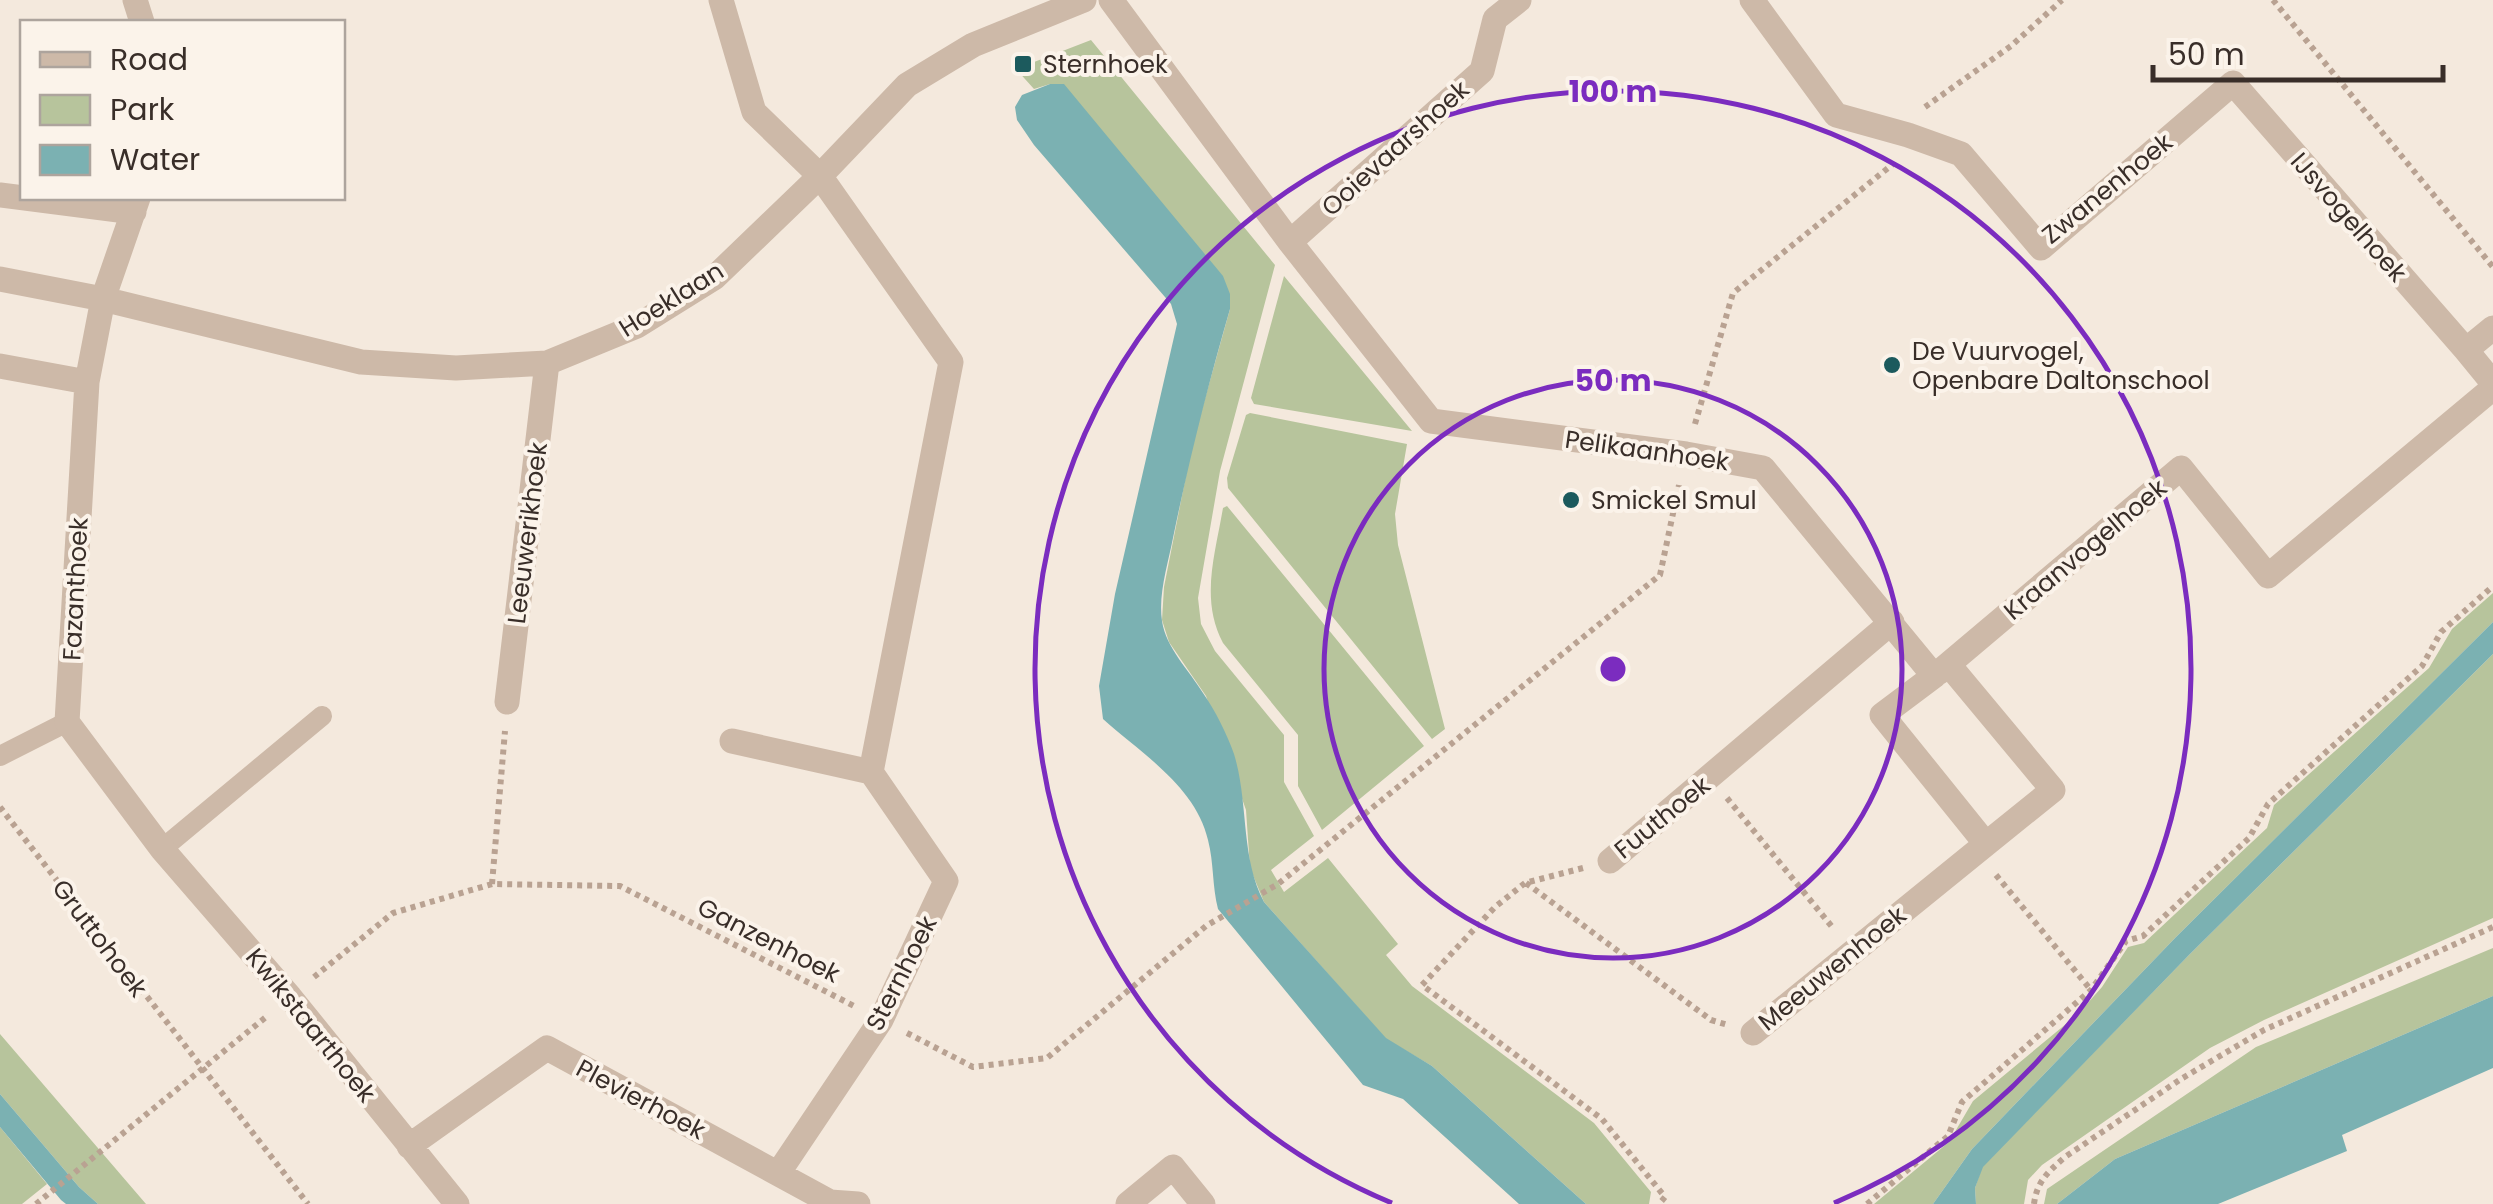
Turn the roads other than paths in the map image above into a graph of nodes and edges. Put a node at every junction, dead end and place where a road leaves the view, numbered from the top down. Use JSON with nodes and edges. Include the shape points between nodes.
{"nodes":[{"id":1,"x":721,"y":0,"type":"edge"},
{"id":2,"x":1084,"y":0,"type":"edge"},
{"id":3,"x":1111,"y":0,"type":"edge"},
{"id":4,"x":1520,"y":0,"type":"edge"},
{"id":5,"x":1766,"y":4,"type":"edge"},
{"id":6,"x":2232,"y":84,"type":"joint"},
{"id":7,"x":820,"y":176,"type":"junction"},
{"id":8,"x":68,"y":200,"type":"edge"},
{"id":9,"x":136,"y":205,"type":"edge"},
{"id":10,"x":1290,"y":242,"type":"junction"},
{"id":11,"x":0,"y":279,"type":"edge"},
{"id":12,"x":103,"y":299,"type":"junction"},
{"id":13,"x":2493,"y":328,"type":"edge"},
{"id":14,"x":2466,"y":350,"type":"junction"},
{"id":15,"x":547,"y":363,"type":"junction"},
{"id":16,"x":0,"y":366,"type":"edge"},
{"id":17,"x":88,"y":382,"type":"junction"},
{"id":18,"x":2493,"y":385,"type":"edge"},
{"id":19,"x":1892,"y":622,"type":"junction"},
{"id":20,"x":1941,"y":670,"type":"junction"},
{"id":21,"x":507,"y":702,"type":"road end"},
{"id":22,"x":322,"y":716,"type":"dead end"},
{"id":23,"x":67,"y":722,"type":"junction"},
{"id":24,"x":732,"y":741,"type":"dead end"},
{"id":25,"x":0,"y":756,"type":"edge"},
{"id":26,"x":871,"y":772,"type":"junction"},
{"id":27,"x":1981,"y":848,"type":"junction"},
{"id":28,"x":162,"y":849,"type":"junction"},
{"id":29,"x":1610,"y":861,"type":"road end"},
{"id":30,"x":1753,"y":1033,"type":"road end"},
{"id":31,"x":409,"y":1146,"type":"junction"},
{"id":32,"x":779,"y":1172,"type":"junction"},
{"id":33,"x":830,"y":1203,"type":"edge"},
{"id":34,"x":456,"y":1204,"type":"edge"},
{"id":35,"x":858,"y":1204,"type":"edge"},
{"id":36,"x":1128,"y":1204,"type":"edge"},
{"id":37,"x":1204,"y":1204,"type":"edge"}],
"edges":[{"from":1,"to":7,"type":"street","via":[[754,112]]},
{"from":2,"to":7,"type":"street","name":"Hoeklaan","via":[[973,45],[907,84]]},
{"from":3,"to":10,"type":"street","name":"Pelikaanhoek"},
{"from":4,"to":10,"type":"street","name":"Ooievaarshoek","via":[[1495,19],[1482,71]]},
{"from":5,"to":6,"type":"street","name":"Zwanenhoek","via":[[1836,115],[1961,154],[2041,248]]},
{"from":6,"to":14,"type":"street","name":"IJsvogelhoek"},
{"from":7,"to":15,"type":"street","name":"Hoeklaan","via":[[714,278],[638,326]]},
{"from":7,"to":26,"type":"street","via":[[950,362]]},
{"from":8,"to":9,"type":"street"},
{"from":9,"to":12,"type":"street","name":"Fazanthoek"},
{"from":10,"to":19,"type":"street","name":"Pelikaanhoek","via":[[1431,421],[1764,468]]},
{"from":11,"to":12,"type":"street","name":"Hoeklaan"},
{"from":12,"to":15,"type":"street","name":"Hoeklaan","via":[[361,362],[456,368]]},
{"from":12,"to":17,"type":"street","name":"Fazanthoek"},
{"from":13,"to":14,"type":"street"},
{"from":14,"to":18,"type":"street","name":"Kraanvogelhoek"},
{"from":15,"to":21,"type":"street","name":"Leeuwerikhoek"},
{"from":16,"to":17,"type":"street"},
{"from":17,"to":23,"type":"street","name":"Fazanthoek"},
{"from":18,"to":20,"type":"street","name":"Kraanvogelhoek","via":[[2268,576],[2181,468]]},
{"from":19,"to":20,"type":"street","name":"Pelikaanhoek"},
{"from":19,"to":29,"type":"street","name":"Fuuthoek"},
{"from":20,"to":27,"type":"street","via":[[1882,715]]},
{"from":20,"to":27,"type":"street","name":"Pelikaanhoek","via":[[2052,790]]},
{"from":22,"to":28,"type":"lane"},
{"from":23,"to":25,"type":"lane"},
{"from":23,"to":28,"type":"street"},
{"from":24,"to":26,"type":"street"},
{"from":26,"to":32,"type":"street","name":"Sternhoek","via":[[946,881],[881,1020]]},
{"from":27,"to":30,"type":"street","name":"Meeuwenhoek"},
{"from":28,"to":31,"type":"street","name":"Kwikstaarthoek"},
{"from":31,"to":32,"type":"street","name":"Plevierhoek","via":[[548,1048]]},
{"from":31,"to":34,"type":"street","name":"Kwikstaarthoek"},
{"from":32,"to":33,"type":"street"},
{"from":33,"to":35,"type":"street"},
{"from":36,"to":37,"type":"street","via":[[1173,1167]]}]}
